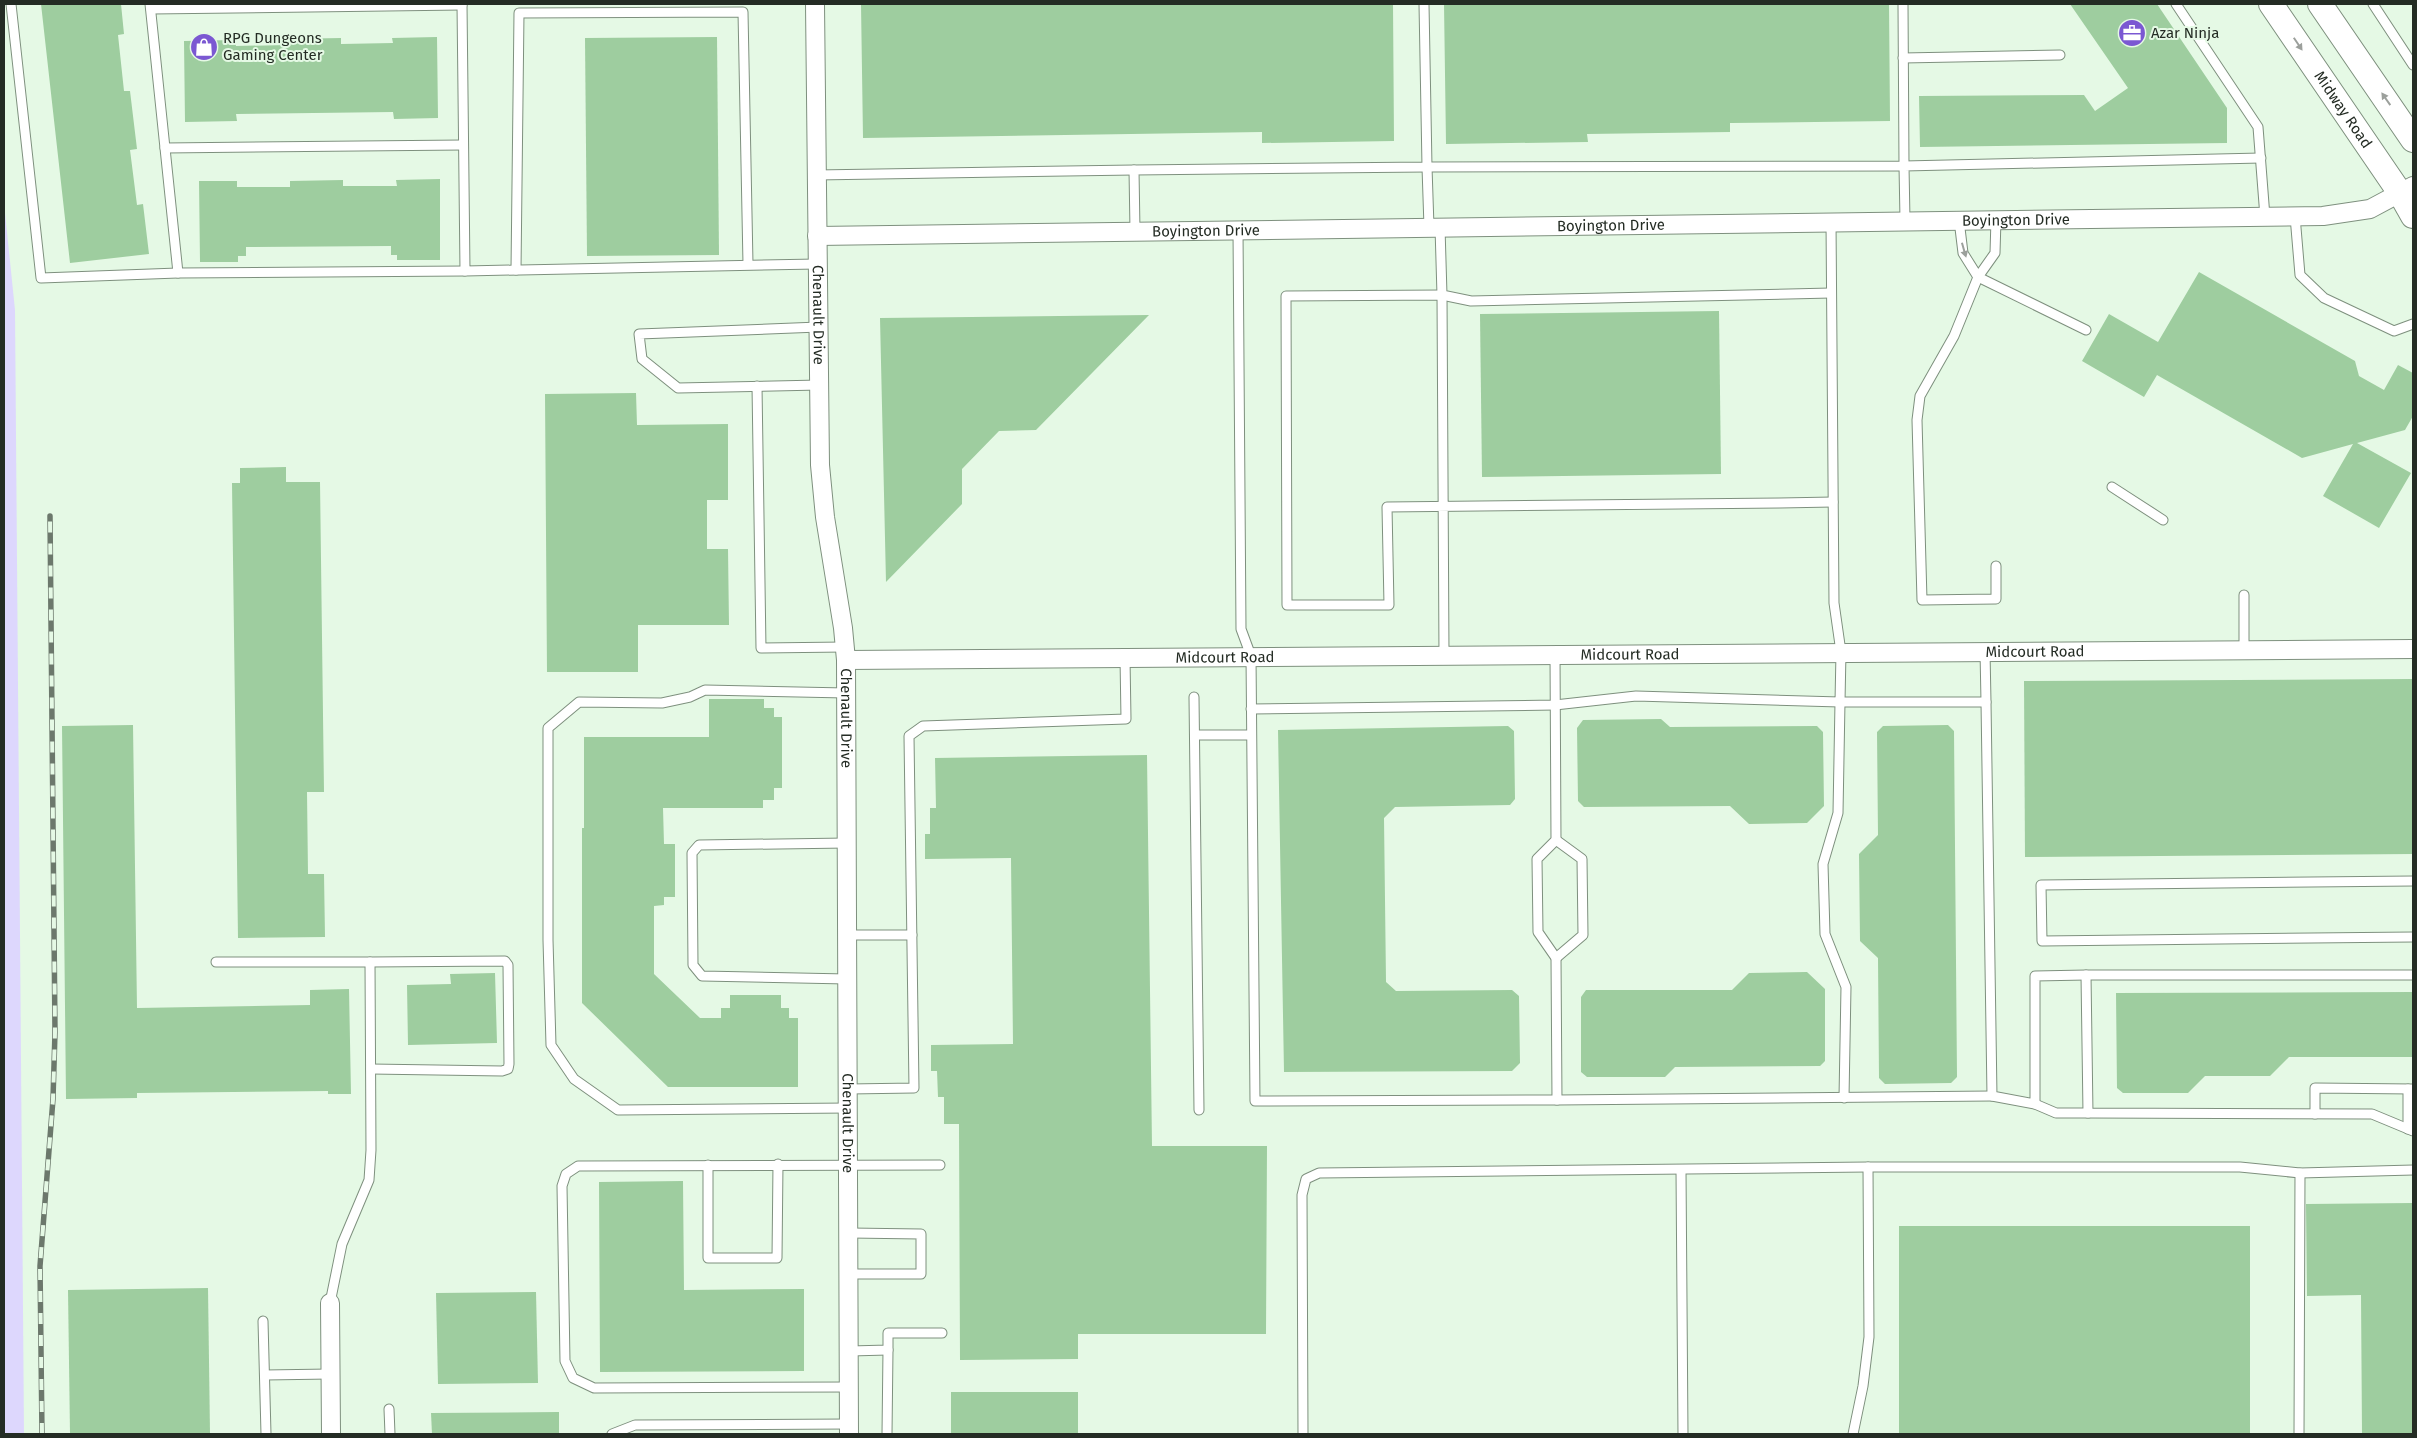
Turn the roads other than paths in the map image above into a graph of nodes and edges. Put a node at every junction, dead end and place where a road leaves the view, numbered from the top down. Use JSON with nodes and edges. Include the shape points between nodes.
{"nodes":[{"id":1,"x":11,"y":4,"type":"edge"},
{"id":2,"x":462,"y":4,"type":"edge"},
{"id":3,"x":815,"y":4,"type":"edge"},
{"id":4,"x":1424,"y":4,"type":"edge"},
{"id":5,"x":1902,"y":4,"type":"edge"},
{"id":6,"x":2176,"y":4,"type":"edge"},
{"id":7,"x":2271,"y":4,"type":"edge"},
{"id":8,"x":2320,"y":4,"type":"edge"},
{"id":9,"x":2373,"y":4,"type":"edge"},
{"id":10,"x":150,"y":6,"type":"edge"},
{"id":11,"x":2060,"y":55,"type":"dead end"},
{"id":12,"x":1903,"y":58,"type":"junction"},
{"id":13,"x":2413,"y":65,"type":"edge"},
{"id":14,"x":2413,"y":140,"type":"edge"},
{"id":15,"x":463,"y":145,"type":"junction"},
{"id":16,"x":165,"y":148,"type":"junction"},
{"id":17,"x":2261,"y":158,"type":"junction"},
{"id":18,"x":1904,"y":166,"type":"junction"},
{"id":19,"x":1427,"y":168,"type":"junction"},
{"id":20,"x":1134,"y":170,"type":"junction"},
{"id":21,"x":816,"y":175,"type":"junction"},
{"id":22,"x":2407,"y":190,"type":"edge"},
{"id":23,"x":2295,"y":216,"type":"junction"},
{"id":24,"x":2413,"y":216,"type":"edge"},
{"id":25,"x":2265,"y":217,"type":"junction"},
{"id":26,"x":1996,"y":219,"type":"junction"},
{"id":27,"x":1905,"y":220,"type":"junction"},
{"id":28,"x":1959,"y":220,"type":"junction"},
{"id":29,"x":1831,"y":221,"type":"junction"},
{"id":30,"x":1434,"y":227,"type":"junction"},
{"id":31,"x":1238,"y":230,"type":"junction"},
{"id":32,"x":1135,"y":231,"type":"junction"},
{"id":33,"x":817,"y":236,"type":"junction"},
{"id":34,"x":748,"y":264,"type":"junction"},
{"id":35,"x":817,"y":264,"type":"junction"},
{"id":36,"x":516,"y":270,"type":"junction"},
{"id":37,"x":464,"y":271,"type":"junction"},
{"id":38,"x":178,"y":274,"type":"junction"},
{"id":39,"x":1978,"y":277,"type":"junction"},
{"id":40,"x":1831,"y":293,"type":"junction"},
{"id":41,"x":1442,"y":295,"type":"junction"},
{"id":42,"x":2413,"y":324,"type":"edge"},
{"id":43,"x":818,"y":327,"type":"junction"},
{"id":44,"x":2086,"y":330,"type":"dead end"},
{"id":45,"x":820,"y":385,"type":"junction"},
{"id":46,"x":757,"y":386,"type":"junction"},
{"id":47,"x":2112,"y":487,"type":"dead end"},
{"id":48,"x":1833,"y":502,"type":"junction"},
{"id":49,"x":1443,"y":507,"type":"junction"},
{"id":50,"x":2163,"y":520,"type":"dead end"},
{"id":51,"x":1996,"y":566,"type":"dead end"},
{"id":52,"x":2244,"y":595,"type":"dead end"},
{"id":53,"x":2413,"y":649,"type":"edge"},
{"id":54,"x":2244,"y":650,"type":"junction"},
{"id":55,"x":1841,"y":652,"type":"junction"},
{"id":56,"x":1985,"y":652,"type":"junction"},
{"id":57,"x":846,"y":654,"type":"junction"},
{"id":58,"x":1555,"y":654,"type":"junction"},
{"id":59,"x":1444,"y":655,"type":"junction"},
{"id":60,"x":1251,"y":656,"type":"junction"},
{"id":61,"x":1125,"y":658,"type":"junction"},
{"id":62,"x":846,"y":693,"type":"junction"},
{"id":63,"x":1194,"y":697,"type":"dead end"},
{"id":64,"x":1840,"y":702,"type":"junction"},
{"id":65,"x":1986,"y":702,"type":"junction"},
{"id":66,"x":1555,"y":705,"type":"junction"},
{"id":67,"x":1251,"y":709,"type":"junction"},
{"id":68,"x":1251,"y":735,"type":"junction"},
{"id":69,"x":1195,"y":736,"type":"junction"},
{"id":70,"x":1556,"y":840,"type":"junction"},
{"id":71,"x":847,"y":843,"type":"junction"},
{"id":72,"x":2413,"y":881,"type":"edge"},
{"id":73,"x":912,"y":935,"type":"junction"},
{"id":74,"x":847,"y":936,"type":"junction"},
{"id":75,"x":2413,"y":937,"type":"edge"},
{"id":76,"x":1556,"y":958,"type":"junction"},
{"id":77,"x":216,"y":962,"type":"dead end"},
{"id":78,"x":370,"y":962,"type":"junction"},
{"id":79,"x":2086,"y":975,"type":"junction"},
{"id":80,"x":2413,"y":975,"type":"edge"},
{"id":81,"x":847,"y":980,"type":"junction"},
{"id":82,"x":371,"y":1069,"type":"junction"},
{"id":83,"x":2411,"y":1089,"type":"edge"},
{"id":84,"x":848,"y":1090,"type":"junction"},
{"id":85,"x":1992,"y":1096,"type":"junction"},
{"id":86,"x":1844,"y":1098,"type":"junction"},
{"id":87,"x":1557,"y":1100,"type":"junction"},
{"id":88,"x":2034,"y":1104,"type":"junction"},
{"id":89,"x":849,"y":1108,"type":"junction"},
{"id":90,"x":1200,"y":1110,"type":"dead end"},
{"id":91,"x":2088,"y":1113,"type":"junction"},
{"id":92,"x":2315,"y":1114,"type":"junction"},
{"id":93,"x":2410,"y":1130,"type":"edge"},
{"id":94,"x":778,"y":1164,"type":"junction"},
{"id":95,"x":708,"y":1165,"type":"junction"},
{"id":96,"x":849,"y":1165,"type":"junction"},
{"id":97,"x":940,"y":1165,"type":"dead end"},
{"id":98,"x":1868,"y":1167,"type":"junction"},
{"id":99,"x":1681,"y":1170,"type":"junction"},
{"id":100,"x":2413,"y":1170,"type":"edge"},
{"id":101,"x":2300,"y":1173,"type":"junction"},
{"id":102,"x":850,"y":1233,"type":"junction"},
{"id":103,"x":850,"y":1274,"type":"junction"},
{"id":104,"x":330,"y":1303,"type":"joint"},
{"id":105,"x":263,"y":1321,"type":"dead end"},
{"id":106,"x":942,"y":1333,"type":"dead end"},
{"id":107,"x":888,"y":1350,"type":"junction"},
{"id":108,"x":850,"y":1351,"type":"junction"},
{"id":109,"x":330,"y":1374,"type":"junction"},
{"id":110,"x":265,"y":1375,"type":"junction"},
{"id":111,"x":850,"y":1387,"type":"junction"},
{"id":112,"x":390,"y":1409,"type":"dead end"},
{"id":113,"x":849,"y":1429,"type":"edge"},
{"id":114,"x":266,"y":1434,"type":"edge"},
{"id":115,"x":331,"y":1434,"type":"edge"},
{"id":116,"x":390,"y":1434,"type":"edge"},
{"id":117,"x":612,"y":1434,"type":"edge"},
{"id":118,"x":888,"y":1434,"type":"edge"},
{"id":119,"x":1303,"y":1434,"type":"edge"},
{"id":120,"x":1683,"y":1434,"type":"edge"},
{"id":121,"x":1853,"y":1434,"type":"edge"},
{"id":122,"x":2299,"y":1434,"type":"edge"}],
"edges":[{"from":1,"to":38,"type":"lane","via":[[41,278]]},
{"from":2,"to":10,"type":"lane"},
{"from":2,"to":15,"type":"lane"},
{"from":3,"to":21,"type":"street","name":"Chenault Drive"},
{"from":4,"to":19,"type":"lane"},
{"from":5,"to":12,"type":"lane"},
{"from":6,"to":17,"type":"lane","via":[[2258,126]]},
{"from":7,"to":22,"type":"main road","name":"Midway Road","one_way":true},
{"from":14,"to":8,"type":"main road","one_way":true},
{"from":9,"to":13,"type":"lane"},
{"from":10,"to":16,"type":"lane"},
{"from":11,"to":12,"type":"lane"},
{"from":12,"to":18,"type":"lane"},
{"from":15,"to":16,"type":"lane"},
{"from":15,"to":37,"type":"lane"},
{"from":16,"to":38,"type":"lane"},
{"from":17,"to":18,"type":"lane"},
{"from":17,"to":25,"type":"lane"},
{"from":18,"to":19,"type":"lane"},
{"from":18,"to":27,"type":"lane"},
{"from":19,"to":20,"type":"lane"},
{"from":19,"to":30,"type":"lane"},
{"from":20,"to":21,"type":"lane"},
{"from":20,"to":32,"type":"lane"},
{"from":21,"to":33,"type":"street","name":"Chenault Drive"},
{"from":22,"to":23,"type":"street","name":"Boyington Drive","via":[[2370,209],[2335,215]]},
{"from":22,"to":24,"type":"main road","name":"Midway Road"},
{"from":23,"to":25,"type":"street","name":"Boyington Drive"},
{"from":23,"to":42,"type":"lane","via":[[2300,275],[2324,298],[2394,330]]},
{"from":25,"to":26,"type":"street","name":"Boyington Drive"},
{"from":26,"to":28,"type":"street","name":"Boyington Drive"},
{"from":26,"to":39,"type":"lane","via":[[1996,253]]},
{"from":27,"to":28,"type":"street","name":"Boyington Drive"},
{"from":27,"to":29,"type":"street","name":"Boyington Drive"},
{"from":28,"to":39,"type":"lane","one_way":true,"via":[[1963,253]]},
{"from":29,"to":30,"type":"street","name":"Boyington Drive"},
{"from":29,"to":40,"type":"lane"},
{"from":30,"to":31,"type":"street","name":"Boyington Drive"},
{"from":30,"to":41,"type":"lane"},
{"from":31,"to":32,"type":"street","name":"Boyington Drive"},
{"from":31,"to":60,"type":"lane","via":[[1241,629]]},
{"from":32,"to":33,"type":"street","name":"Boyington Drive"},
{"from":33,"to":35,"type":"street","name":"Chenault Drive"},
{"from":34,"to":35,"type":"lane"},
{"from":34,"to":36,"type":"lane"},
{"from":34,"to":36,"type":"lane","via":[[743,12],[519,13]]},
{"from":35,"to":43,"type":"street","name":"Chenault Drive"},
{"from":36,"to":37,"type":"lane"},
{"from":37,"to":38,"type":"lane"},
{"from":39,"to":44,"type":"lane"},
{"from":39,"to":51,"type":"lane","via":[[1954,336],[1920,396],[1922,600],[1996,599]]},
{"from":40,"to":41,"type":"lane","via":[[1471,301]]},
{"from":40,"to":48,"type":"lane"},
{"from":41,"to":49,"type":"lane"},
{"from":41,"to":49,"type":"lane","via":[[1286,296],[1287,605],[1389,605],[1387,507]]},
{"from":43,"to":45,"type":"street","name":"Chenault Drive"},
{"from":43,"to":46,"type":"lane","via":[[639,334],[642,360],[678,388]]},
{"from":45,"to":46,"type":"lane"},
{"from":45,"to":57,"type":"street","name":"Chenault Drive","via":[[820,465],[825,517]]},
{"from":46,"to":57,"type":"lane","via":[[761,648]]},
{"from":47,"to":50,"type":"lane"},
{"from":48,"to":49,"type":"lane"},
{"from":48,"to":55,"type":"lane","via":[[1834,603]]},
{"from":49,"to":59,"type":"lane"},
{"from":52,"to":54,"type":"lane"},
{"from":53,"to":54,"type":"street","name":"Midcourt Road"},
{"from":54,"to":56,"type":"street","name":"Midcourt Road"},
{"from":55,"to":56,"type":"street","name":"Midcourt Road"},
{"from":55,"to":58,"type":"street","name":"Midcourt Road"},
{"from":55,"to":64,"type":"lane"},
{"from":56,"to":65,"type":"lane"},
{"from":57,"to":61,"type":"street","name":"Midcourt Road"},
{"from":57,"to":62,"type":"street","name":"Chenault Drive"},
{"from":58,"to":59,"type":"street","name":"Midcourt Road"},
{"from":58,"to":66,"type":"lane"},
{"from":59,"to":60,"type":"street","name":"Midcourt Road"},
{"from":60,"to":61,"type":"street","name":"Midcourt Road"},
{"from":60,"to":67,"type":"lane"},
{"from":61,"to":73,"type":"lane","via":[[1126,720],[922,726],[909,736]]},
{"from":62,"to":71,"type":"street","name":"Chenault Drive"},
{"from":62,"to":89,"type":"lane","via":[[705,690],[662,703],[579,702],[563,713],[548,728],[548,940],[551,1045],[574,1079],[618,1110]]},
{"from":63,"to":69,"type":"lane"},
{"from":64,"to":65,"type":"lane"},
{"from":64,"to":66,"type":"lane","via":[[1636,696]]},
{"from":64,"to":86,"type":"lane","via":[[1838,813],[1823,864],[1825,934],[1846,987]]},
{"from":65,"to":85,"type":"lane"},
{"from":66,"to":67,"type":"lane"},
{"from":66,"to":70,"type":"lane"},
{"from":67,"to":68,"type":"lane"},
{"from":68,"to":69,"type":"lane"},
{"from":68,"to":87,"type":"lane","via":[[1255,1101]]},
{"from":69,"to":90,"type":"lane"},
{"from":70,"to":76,"type":"lane","via":[[1537,859],[1538,932]]},
{"from":70,"to":76,"type":"lane","via":[[1582,859],[1582,935]]},
{"from":71,"to":74,"type":"street","name":"Chenault Drive"},
{"from":71,"to":81,"type":"lane","via":[[699,845],[692,853],[693,965],[702,976]]},
{"from":72,"to":75,"type":"lane","via":[[2042,885],[2042,941]]},
{"from":73,"to":74,"type":"lane"},
{"from":73,"to":84,"type":"lane","via":[[914,1088]]},
{"from":74,"to":81,"type":"street","name":"Chenault Drive"},
{"from":76,"to":87,"type":"lane"},
{"from":77,"to":78,"type":"lane"},
{"from":78,"to":82,"type":"lane"},
{"from":78,"to":82,"type":"lane","via":[[505,961],[508,965],[509,1064],[508,1069],[502,1071]]},
{"from":79,"to":80,"type":"lane"},
{"from":79,"to":88,"type":"lane","via":[[2035,976]]},
{"from":79,"to":91,"type":"lane"},
{"from":81,"to":84,"type":"street","name":"Chenault Drive"},
{"from":82,"to":104,"type":"lane","via":[[369,1180],[342,1244]]},
{"from":83,"to":92,"type":"lane","via":[[2315,1088]]},
{"from":83,"to":93,"type":"lane"},
{"from":84,"to":89,"type":"street","name":"Chenault Drive"},
{"from":85,"to":86,"type":"lane"},
{"from":85,"to":88,"type":"lane"},
{"from":86,"to":87,"type":"lane"},
{"from":88,"to":91,"type":"lane","via":[[2056,1113]]},
{"from":89,"to":96,"type":"street","name":"Chenault Drive"},
{"from":91,"to":92,"type":"lane"},
{"from":92,"to":93,"type":"lane","via":[[2372,1114]]},
{"from":94,"to":95,"type":"lane"},
{"from":94,"to":95,"type":"lane","via":[[778,1258],[708,1258]]},
{"from":94,"to":96,"type":"lane"},
{"from":95,"to":111,"type":"lane","via":[[578,1166],[566,1174],[562,1186],[565,1361],[573,1378],[594,1388]]},
{"from":96,"to":97,"type":"lane"},
{"from":96,"to":102,"type":"street","name":"Chenault Drive"},
{"from":98,"to":99,"type":"lane"},
{"from":98,"to":101,"type":"lane","via":[[2240,1167]]},
{"from":98,"to":121,"type":"lane","via":[[1869,1337]]},
{"from":99,"to":119,"type":"lane","via":[[1319,1174],[1306,1179],[1302,1195]]},
{"from":99,"to":120,"type":"lane"},
{"from":100,"to":101,"type":"lane"},
{"from":101,"to":122,"type":"lane"},
{"from":102,"to":103,"type":"street","name":"Chenault Drive"},
{"from":102,"to":103,"type":"lane","via":[[921,1234],[921,1274]]},
{"from":103,"to":108,"type":"street","name":"Chenault Drive"},
{"from":104,"to":109,"type":"street"},
{"from":105,"to":110,"type":"lane"},
{"from":106,"to":107,"type":"lane","via":[[888,1334]]},
{"from":107,"to":108,"type":"lane"},
{"from":107,"to":118,"type":"lane"},
{"from":108,"to":111,"type":"street","name":"Chenault Drive"},
{"from":109,"to":110,"type":"lane"},
{"from":109,"to":115,"type":"street"},
{"from":110,"to":114,"type":"lane"},
{"from":111,"to":113,"type":"street","name":"Chenault Drive"},
{"from":112,"to":116,"type":"lane"},
{"from":113,"to":117,"type":"lane","via":[[635,1425]]}]}
